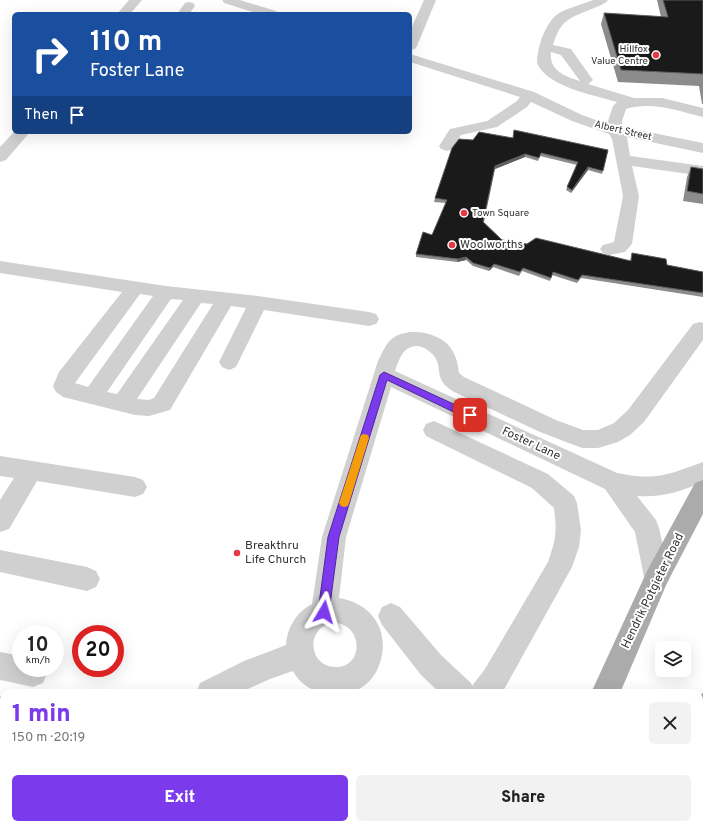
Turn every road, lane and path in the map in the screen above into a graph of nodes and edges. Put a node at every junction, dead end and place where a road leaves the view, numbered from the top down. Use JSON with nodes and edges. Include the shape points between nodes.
{"nodes":[{"id":1,"x":136,"y":0,"type":"edge"},
{"id":2,"x":228,"y":0,"type":"edge"},
{"id":3,"x":430,"y":0,"type":"edge"},
{"id":4,"x":565,"y":0,"type":"edge"},
{"id":5,"x":602,"y":0,"type":"edge"},
{"id":6,"x":125,"y":12,"type":"edge"},
{"id":7,"x":266,"y":12,"type":"edge"},
{"id":8,"x":569,"y":14,"type":"junction"},
{"id":9,"x":412,"y":41,"type":"edge"},
{"id":10,"x":546,"y":48,"type":"junction"},
{"id":11,"x":412,"y":59,"type":"edge"},
{"id":12,"x":586,"y":80,"type":"dead end"},
{"id":13,"x":529,"y":95,"type":"junction"},
{"id":14,"x":547,"y":102,"type":"junction"},
{"id":15,"x":703,"y":113,"type":"edge"},
{"id":16,"x":624,"y":125,"type":"junction"},
{"id":17,"x":20,"y":134,"type":"edge"},
{"id":18,"x":703,"y":138,"type":"edge"},
{"id":19,"x":447,"y":146,"type":"dead end"},
{"id":20,"x":703,"y":148,"type":"edge"},
{"id":21,"x":0,"y":157,"type":"edge"},
{"id":22,"x":703,"y":171,"type":"edge"},
{"id":23,"x":609,"y":249,"type":"dead end"},
{"id":24,"x":0,"y":267,"type":"edge"},
{"id":25,"x":135,"y":288,"type":"junction"},
{"id":26,"x":166,"y":292,"type":"junction"},
{"id":27,"x":196,"y":296,"type":"junction"},
{"id":28,"x":226,"y":299,"type":"junction"},
{"id":29,"x":258,"y":303,"type":"junction"},
{"id":30,"x":369,"y":319,"type":"dead end"},
{"id":31,"x":700,"y":329,"type":"dead end"},
{"id":32,"x":230,"y":362,"type":"dead end"},
{"id":33,"x":384,"y":375,"type":"junction"},
{"id":34,"x":93,"y":396,"type":"junction"},
{"id":35,"x":124,"y":403,"type":"junction"},
{"id":36,"x":434,"y":430,"type":"dead end"},
{"id":37,"x":0,"y":466,"type":"edge"},
{"id":38,"x":32,"y":470,"type":"junction"},
{"id":39,"x":703,"y":472,"type":"edge"},
{"id":40,"x":613,"y":482,"type":"junction"},
{"id":41,"x":135,"y":487,"type":"dead end"},
{"id":42,"x":703,"y":490,"type":"edge"},
{"id":43,"x":0,"y":521,"type":"edge"},
{"id":44,"x":0,"y":561,"type":"edge"},
{"id":45,"x":657,"y":577,"type":"junction"},
{"id":46,"x":87,"y":579,"type":"dead end"},
{"id":47,"x":324,"y":612,"type":"junction"},
{"id":48,"x":391,"y":616,"type":"dead end"},
{"id":49,"x":300,"y":655,"type":"junction"},
{"id":50,"x":0,"y":666,"type":"edge"},
{"id":51,"x":12,"y":669,"type":"edge"},
{"id":52,"x":338,"y":687,"type":"edge"},
{"id":53,"x":217,"y":689,"type":"edge"},
{"id":54,"x":457,"y":689,"type":"edge"},
{"id":55,"x":487,"y":689,"type":"edge"},
{"id":56,"x":607,"y":689,"type":"edge"}],
"edges":[{"from":1,"to":6,"type":"street"},
{"from":2,"to":7,"type":"street"},
{"from":3,"to":9,"type":"street"},
{"from":4,"to":8,"type":"street","via":[[563,6]]},
{"from":5,"to":8,"type":"street"},
{"from":8,"to":10,"type":"street","via":[[554,26]]},
{"from":10,"to":12,"type":"street","via":[[566,52]]},
{"from":10,"to":16,"type":"street","via":[[545,66],[556,77],[576,85]]},
{"from":11,"to":13,"type":"street","name":"Albert Street"},
{"from":13,"to":14,"type":"street","name":"Albert Street"},
{"from":13,"to":19,"type":"street","via":[[522,104],[492,124],[455,132]]},
{"from":14,"to":16,"type":"street","name":"Albert Street"},
{"from":14,"to":16,"type":"street","name":"Albert Street","via":[[593,124]]},
{"from":15,"to":16,"type":"street","via":[[644,100]]},
{"from":16,"to":18,"type":"street","name":"Albert Street"},
{"from":16,"to":20,"type":"street","name":"Albert Street"},
{"from":16,"to":22,"type":"street"},
{"from":16,"to":23,"type":"street","via":[[631,201],[623,244],[619,248]]},
{"from":17,"to":21,"type":"street"},
{"from":24,"to":25,"type":"street"},
{"from":25,"to":26,"type":"street"},
{"from":25,"to":34,"type":"street","via":[[66,378],[64,386],[71,391]]},
{"from":26,"to":27,"type":"street"},
{"from":26,"to":34,"type":"street"},
{"from":27,"to":28,"type":"street"},
{"from":27,"to":35,"type":"street"},
{"from":28,"to":29,"type":"street"},
{"from":28,"to":35,"type":"street","via":[[162,404],[149,408]]},
{"from":29,"to":30,"type":"street"},
{"from":29,"to":32,"type":"street"},
{"from":31,"to":33,"type":"street","via":[[636,416],[622,429],[598,439],[582,438],[548,426],[462,386],[452,379],[447,361],[436,344],[423,339],[401,342],[395,347]]},
{"from":33,"to":40,"type":"street","name":"Foster Lane"},
{"from":33,"to":47,"type":"street","via":[[334,537]]},
{"from":34,"to":35,"type":"street"},
{"from":36,"to":55,"type":"street","via":[[540,481],[565,503],[569,530],[559,567]]},
{"from":37,"to":38,"type":"street"},
{"from":38,"to":41,"type":"street"},
{"from":38,"to":43,"type":"street"},
{"from":39,"to":40,"type":"street","name":"Foster Lane","via":[[656,488]]},
{"from":40,"to":45,"type":"street","name":"Foster Lane","via":[[647,528]]},
{"from":42,"to":45,"type":"main road","name":"Hendrik Potgieter Road"},
{"from":44,"to":46,"type":"street"},
{"from":45,"to":56,"type":"main road","name":"Hendrik Potgieter Road"},
{"from":47,"to":49,"type":"street","via":[[314,617],[307,625],[299,644]]},
{"from":47,"to":52,"type":"street","via":[[334,610],[355,616],[369,632],[372,643],[368,659],[358,673]]},
{"from":48,"to":54,"type":"street","via":[[431,664]]},
{"from":49,"to":52,"type":"street","via":[[305,666],[314,674]]},
{"from":49,"to":53,"type":"street","via":[[278,660]]},
{"from":50,"to":51,"type":"street"}]}
